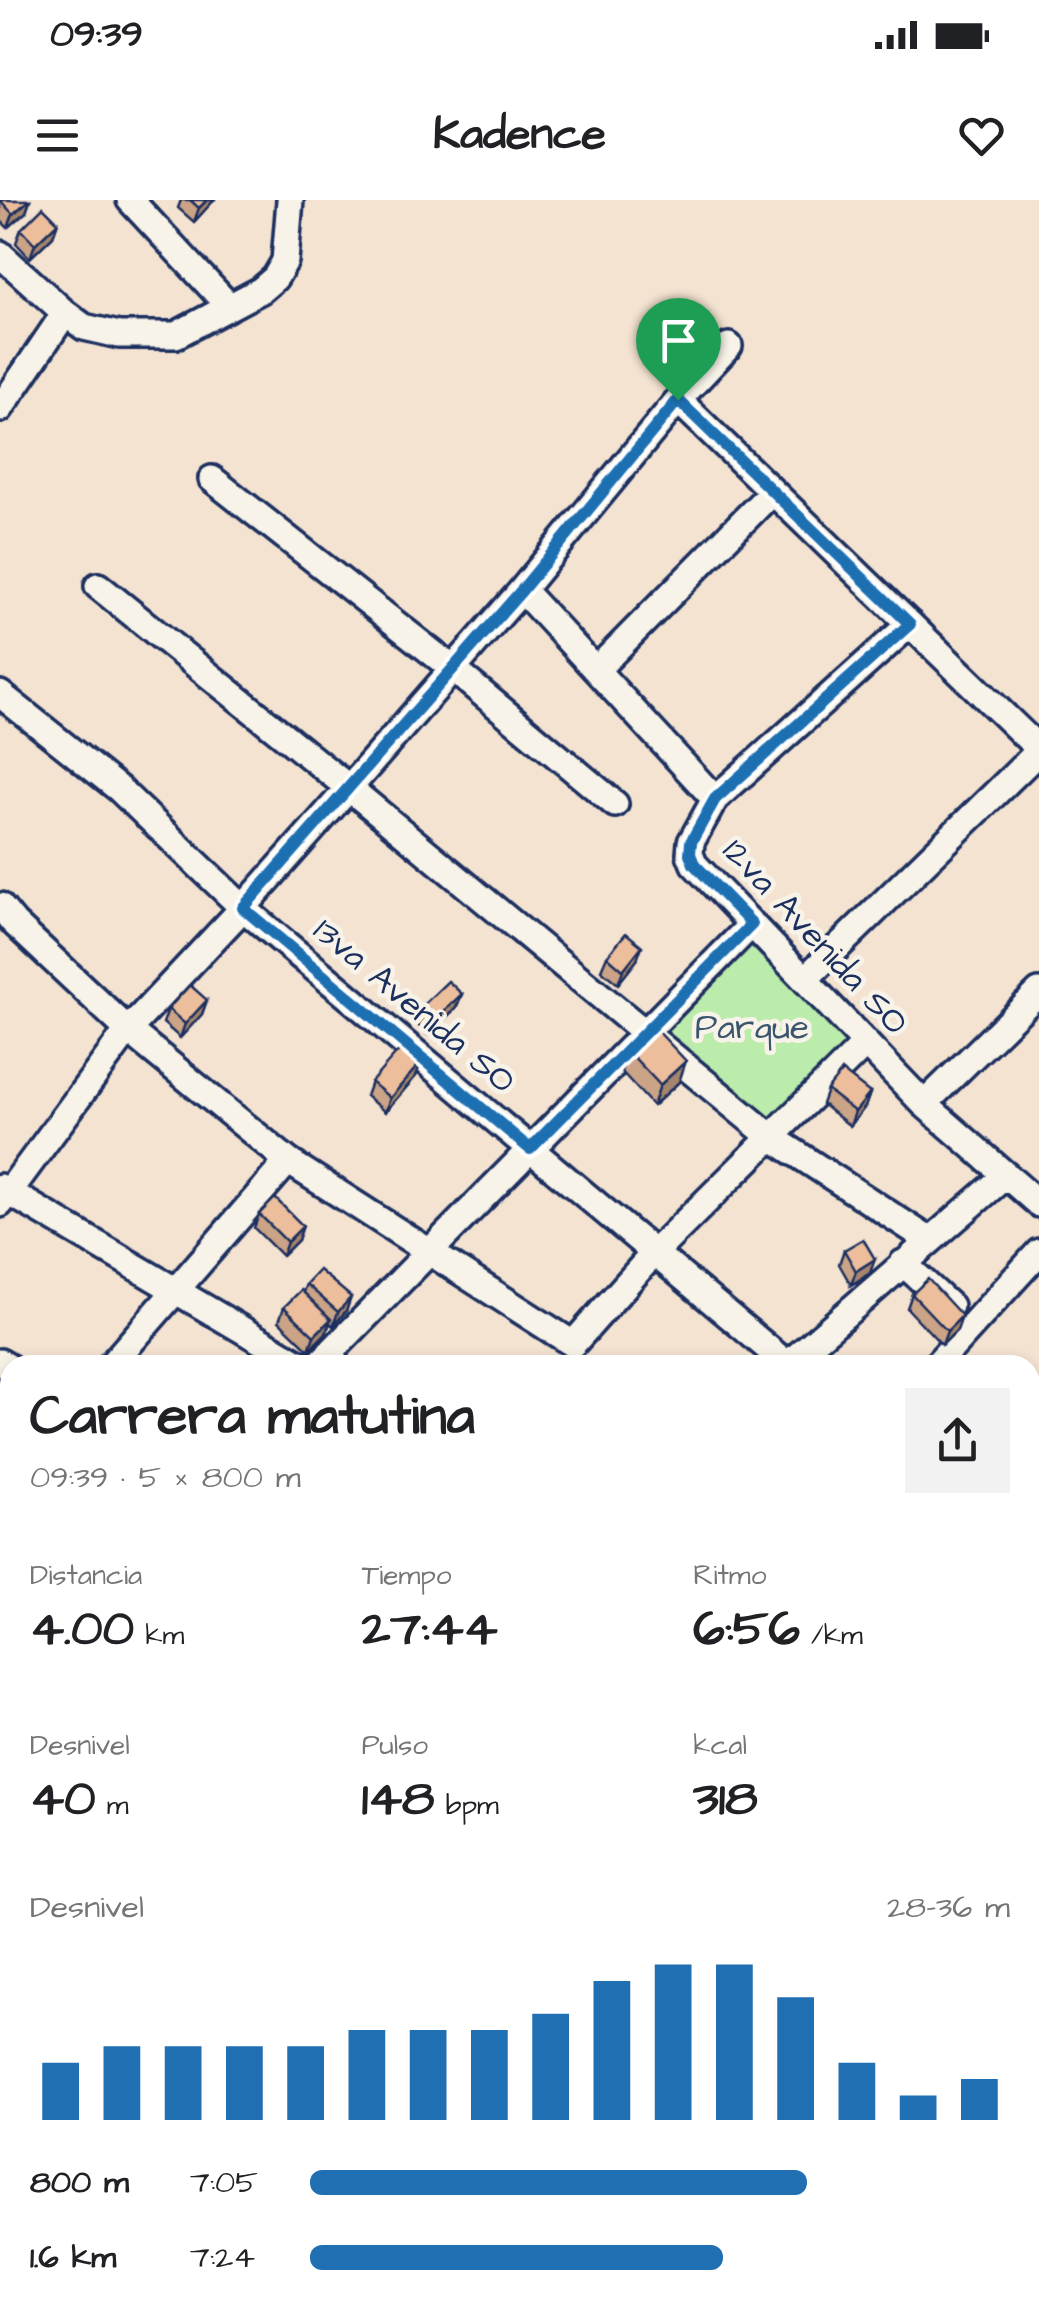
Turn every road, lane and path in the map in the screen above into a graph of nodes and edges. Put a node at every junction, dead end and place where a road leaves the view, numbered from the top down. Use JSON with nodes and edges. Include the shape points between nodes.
{"nodes":[{"id":1,"x":130,"y":200,"type":"edge"},
{"id":2,"x":290,"y":200,"type":"edge"},
{"id":3,"x":0,"y":254,"type":"edge"},
{"id":4,"x":228,"y":305,"type":"junction"},
{"id":5,"x":65,"y":313,"type":"junction"},
{"id":6,"x":730,"y":346,"type":"dead end"},
{"id":7,"x":678,"y":400,"type":"junction"},
{"id":8,"x":0,"y":408,"type":"edge"},
{"id":9,"x":212,"y":479,"type":"dead end"},
{"id":10,"x":772,"y":492,"type":"junction"},
{"id":11,"x":98,"y":586,"type":"dead end"},
{"id":12,"x":522,"y":590,"type":"junction"},
{"id":13,"x":910,"y":624,"type":"junction"},
{"id":14,"x":454,"y":668,"type":"junction"},
{"id":15,"x":596,"y":670,"type":"junction"},
{"id":16,"x":0,"y":694,"type":"edge"},
{"id":17,"x":1039,"y":750,"type":"edge"},
{"id":18,"x":349,"y":788,"type":"junction"},
{"id":19,"x":715,"y":799,"type":"junction"},
{"id":20,"x":614,"y":804,"type":"dead end"},
{"id":21,"x":243,"y":908,"type":"junction"},
{"id":22,"x":5,"y":922,"type":"edge"},
{"id":23,"x":752,"y":924,"type":"junction"},
{"id":24,"x":805,"y":979,"type":"junction"},
{"id":25,"x":1039,"y":992,"type":"edge"},
{"id":26,"x":128,"y":1030,"type":"junction"},
{"id":27,"x":646,"y":1032,"type":"junction"},
{"id":28,"x":866,"y":1043,"type":"junction"},
{"id":29,"x":924,"y":1104,"type":"junction"},
{"id":30,"x":771,"y":1138,"type":"junction"},
{"id":31,"x":530,"y":1149,"type":"junction"},
{"id":32,"x":288,"y":1161,"type":"junction"},
{"id":33,"x":1006,"y":1176,"type":"junction"},
{"id":34,"x":3,"y":1194,"type":"edge"},
{"id":35,"x":1039,"y":1204,"type":"edge"},
{"id":36,"x":930,"y":1240,"type":"junction"},
{"id":37,"x":430,"y":1251,"type":"junction"},
{"id":38,"x":1039,"y":1252,"type":"edge"},
{"id":39,"x":654,"y":1254,"type":"junction"},
{"id":40,"x":903,"y":1264,"type":"junction"},
{"id":41,"x":174,"y":1292,"type":"junction"},
{"id":42,"x":972,"y":1326,"type":"junction"},
{"id":43,"x":120,"y":1355,"type":"edge"},
{"id":44,"x":284,"y":1355,"type":"edge"},
{"id":45,"x":328,"y":1355,"type":"edge"},
{"id":46,"x":567,"y":1355,"type":"edge"},
{"id":47,"x":776,"y":1355,"type":"edge"},
{"id":48,"x":799,"y":1355,"type":"edge"},
{"id":49,"x":945,"y":1355,"type":"edge"}],
"edges":[{"from":1,"to":4,"type":"street"},
{"from":2,"to":4,"type":"street","via":[[285,262],[261,290]]},
{"from":3,"to":5,"type":"street"},
{"from":4,"to":5,"type":"street","via":[[176,335],[119,336]]},
{"from":5,"to":8,"type":"street"},
{"from":6,"to":7,"type":"street"},
{"from":7,"to":10,"type":"street"},
{"from":7,"to":12,"type":"street"},
{"from":9,"to":14,"type":"street"},
{"from":10,"to":13,"type":"street"},
{"from":10,"to":15,"type":"street"},
{"from":11,"to":18,"type":"street"},
{"from":12,"to":14,"type":"street"},
{"from":12,"to":15,"type":"street"},
{"from":13,"to":17,"type":"street"},
{"from":13,"to":19,"type":"street","name":"12va Avenida SO"},
{"from":14,"to":18,"type":"street"},
{"from":14,"to":20,"type":"street"},
{"from":15,"to":19,"type":"street"},
{"from":16,"to":21,"type":"street","name":"13va Avenida SO","via":[[119,789]]},
{"from":17,"to":24,"type":"street"},
{"from":18,"to":21,"type":"street"},
{"from":18,"to":27,"type":"street"},
{"from":19,"to":23,"type":"street","name":"12va Avenida SO","via":[[690,854]]},
{"from":21,"to":26,"type":"street"},
{"from":21,"to":31,"type":"street","name":"13va Avenida SO"},
{"from":22,"to":26,"type":"street"},
{"from":23,"to":24,"type":"street","name":"12va Avenida SO"},
{"from":23,"to":27,"type":"street"},
{"from":24,"to":28,"type":"street","name":"12va Avenida SO"},
{"from":25,"to":29,"type":"street"},
{"from":26,"to":32,"type":"street"},
{"from":26,"to":34,"type":"street"},
{"from":27,"to":30,"type":"street"},
{"from":27,"to":31,"type":"street"},
{"from":28,"to":29,"type":"street","name":"12va Avenida SO"},
{"from":28,"to":30,"type":"street"},
{"from":29,"to":33,"type":"street","name":"12va Avenida SO"},
{"from":30,"to":36,"type":"street"},
{"from":30,"to":39,"type":"street"},
{"from":31,"to":37,"type":"street"},
{"from":31,"to":39,"type":"street","name":"13va Avenida SO"},
{"from":32,"to":37,"type":"street"},
{"from":32,"to":41,"type":"street"},
{"from":33,"to":35,"type":"street","name":"12va Avenida SO"},
{"from":33,"to":36,"type":"street"},
{"from":34,"to":41,"type":"street"},
{"from":36,"to":40,"type":"street"},
{"from":37,"to":45,"type":"street"},
{"from":37,"to":46,"type":"street"},
{"from":38,"to":42,"type":"street"},
{"from":39,"to":46,"type":"street"},
{"from":39,"to":47,"type":"street","name":"13va Avenida SO"},
{"from":40,"to":42,"type":"street"},
{"from":40,"to":48,"type":"street"},
{"from":41,"to":43,"type":"street"},
{"from":41,"to":44,"type":"street"},
{"from":42,"to":49,"type":"street"}]}
